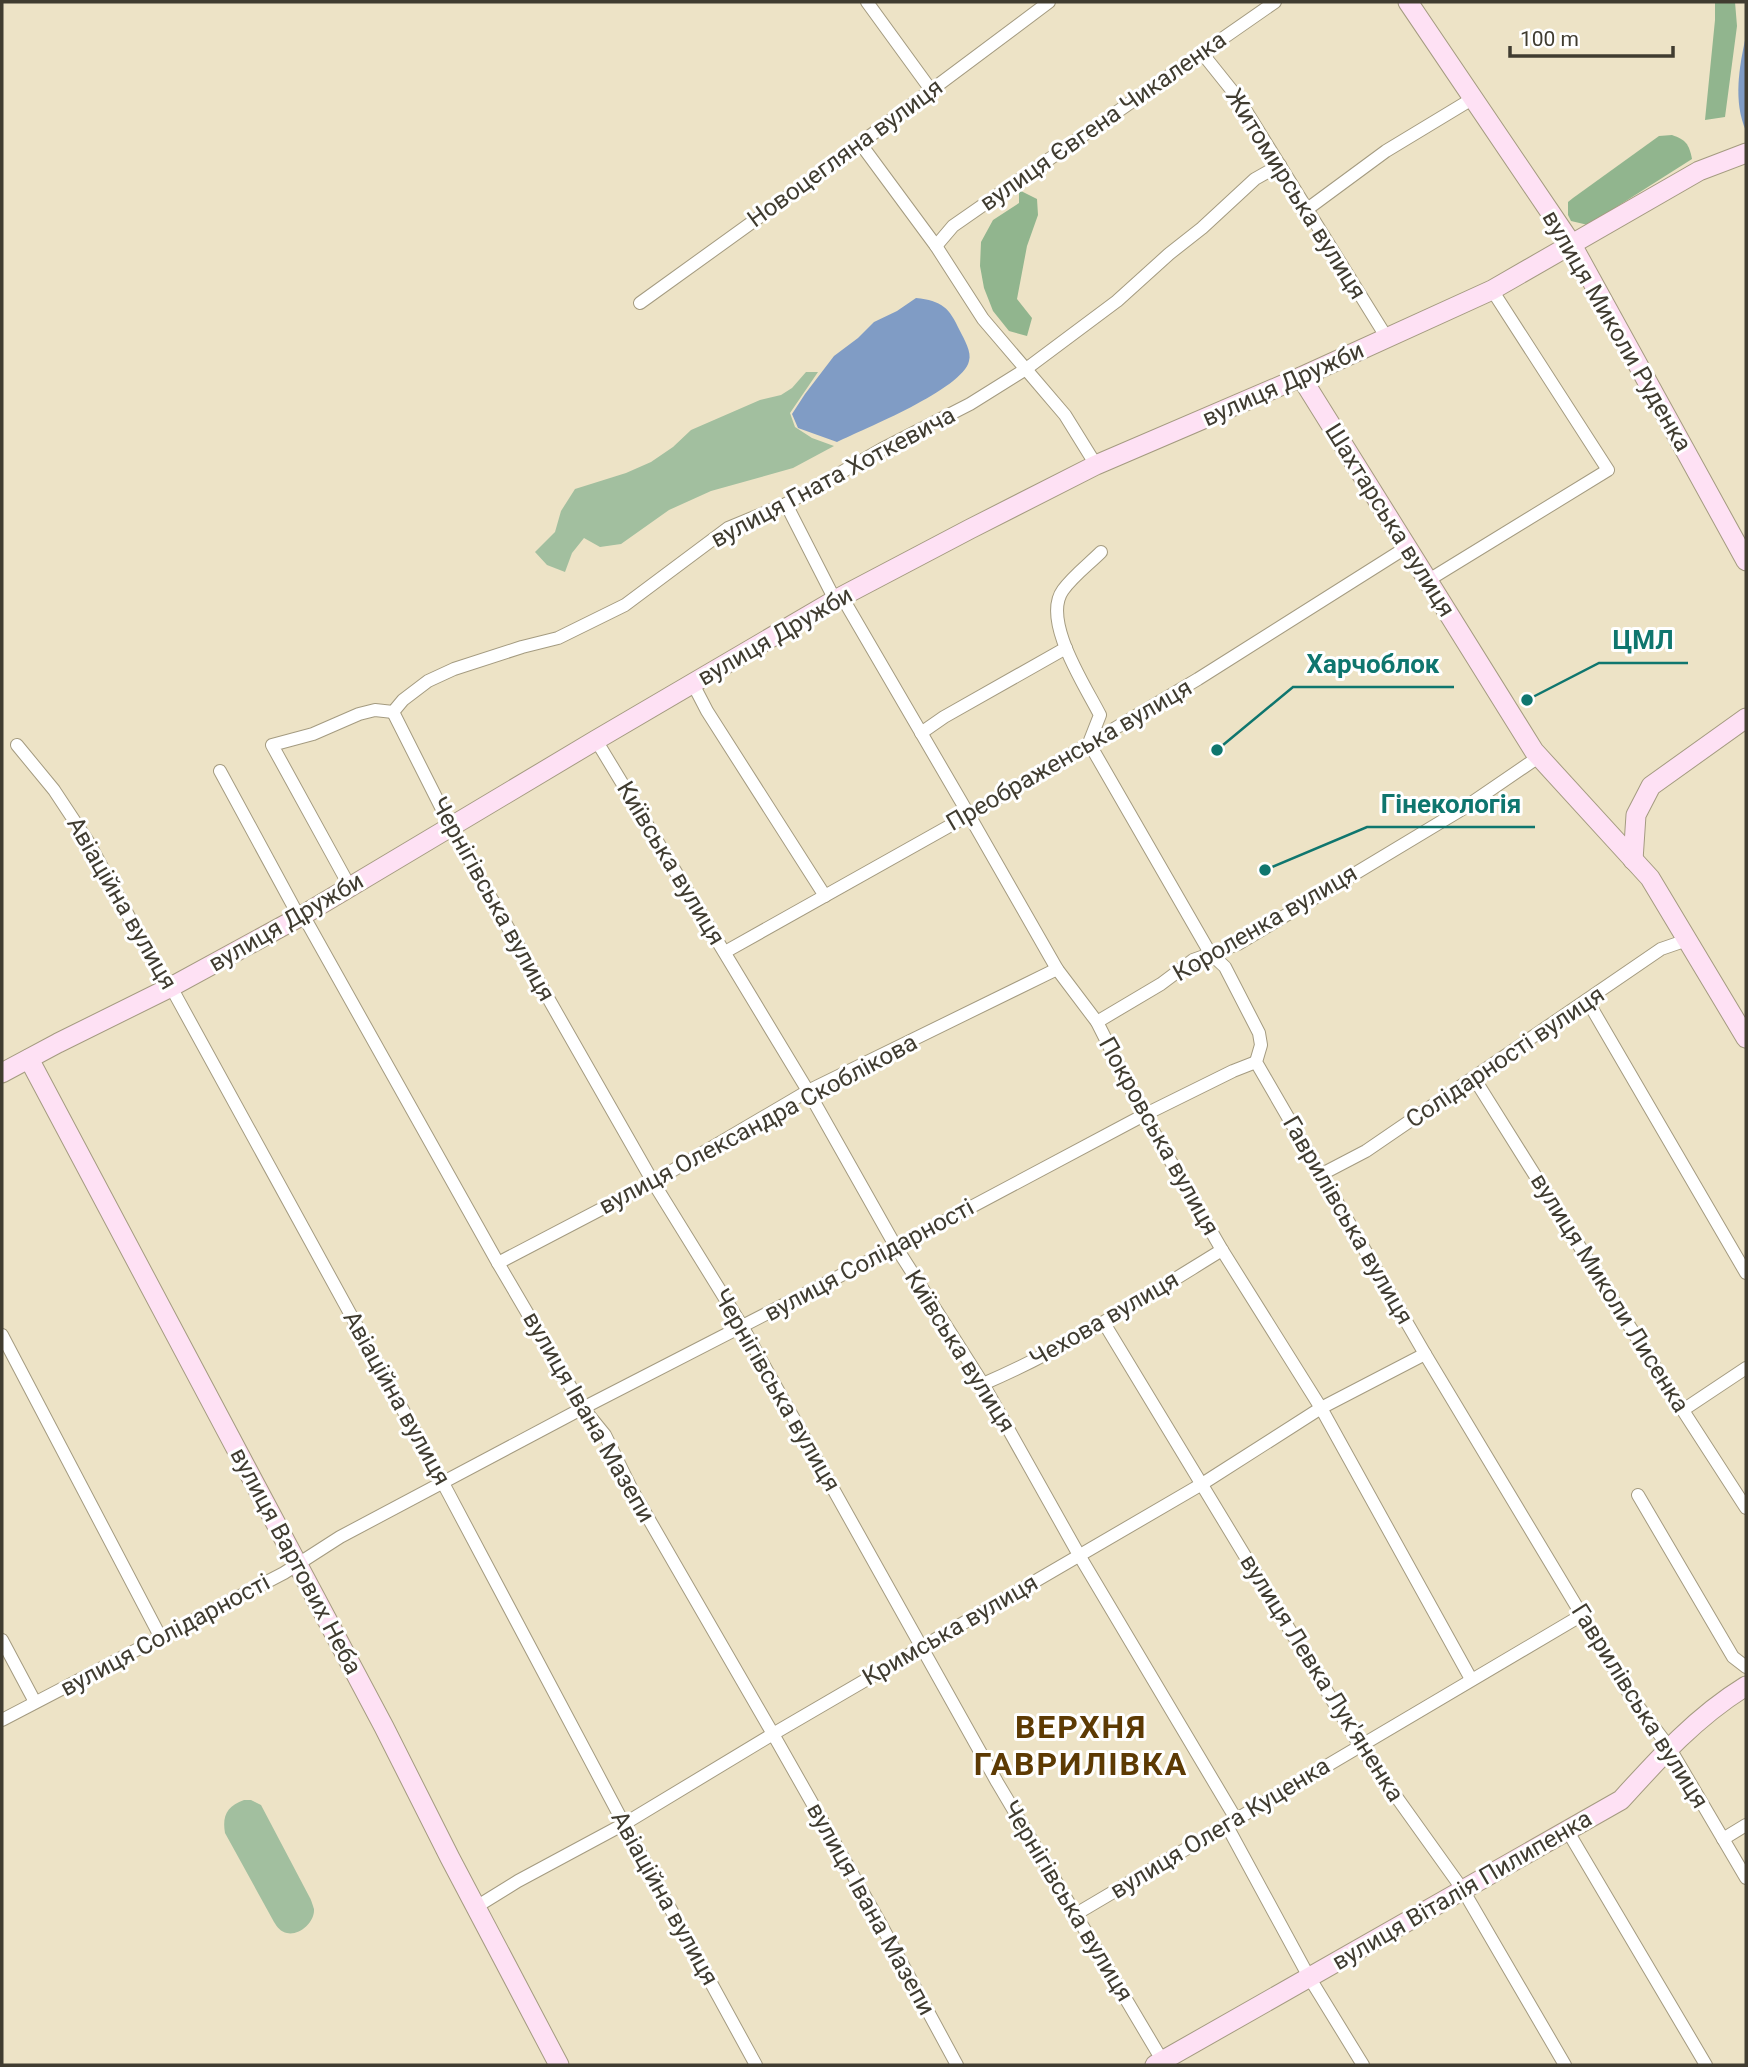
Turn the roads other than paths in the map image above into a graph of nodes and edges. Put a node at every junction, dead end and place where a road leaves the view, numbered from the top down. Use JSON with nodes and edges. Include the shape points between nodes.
{"nodes":[{"id":1,"x":867,"y":2,"type":"edge"},
{"id":2,"x":1049,"y":2,"type":"edge"},
{"id":3,"x":1275,"y":2,"type":"edge"},
{"id":4,"x":1408,"y":2,"type":"edge"},
{"id":5,"x":1202,"y":53,"type":"junction"},
{"id":6,"x":931,"y":90,"type":"junction"},
{"id":7,"x":1472,"y":99,"type":"junction"},
{"id":8,"x":860,"y":144,"type":"junction"},
{"id":9,"x":1746,"y":153,"type":"edge"},
{"id":10,"x":1280,"y":165,"type":"junction"},
{"id":11,"x":1306,"y":210,"type":"junction"},
{"id":12,"x":1572,"y":243,"type":"junction"},
{"id":13,"x":936,"y":246,"type":"junction"},
{"id":14,"x":1492,"y":290,"type":"junction"},
{"id":15,"x":640,"y":303,"type":"dead end"},
{"id":16,"x":1387,"y":338,"type":"junction"},
{"id":17,"x":1026,"y":369,"type":"junction"},
{"id":18,"x":1301,"y":377,"type":"junction"},
{"id":19,"x":1096,"y":465,"type":"junction"},
{"id":20,"x":786,"y":504,"type":"junction"},
{"id":21,"x":1407,"y":547,"type":"junction"},
{"id":22,"x":1101,"y":552,"type":"dead end"},
{"id":23,"x":1746,"y":561,"type":"edge"},
{"id":24,"x":1427,"y":581,"type":"junction"},
{"id":25,"x":839,"y":599,"type":"junction"},
{"id":26,"x":1066,"y":648,"type":"junction"},
{"id":27,"x":693,"y":684,"type":"junction"},
{"id":28,"x":393,"y":712,"type":"junction"},
{"id":29,"x":1746,"y":718,"type":"edge"},
{"id":30,"x":921,"y":733,"type":"junction"},
{"id":31,"x":596,"y":740,"type":"junction"},
{"id":32,"x":1089,"y":743,"type":"junction"},
{"id":33,"x":17,"y":745,"type":"dead end"},
{"id":34,"x":1540,"y":757,"type":"junction"},
{"id":35,"x":220,"y":771,"type":"dead end"},
{"id":36,"x":970,"y":815,"type":"junction"},
{"id":37,"x":450,"y":827,"type":"junction"},
{"id":38,"x":1633,"y":860,"type":"junction"},
{"id":39,"x":350,"y":887,"type":"junction"},
{"id":40,"x":825,"y":896,"type":"junction"},
{"id":41,"x":303,"y":915,"type":"junction"},
{"id":42,"x":1687,"y":940,"type":"junction"},
{"id":43,"x":725,"y":953,"type":"junction"},
{"id":44,"x":1210,"y":953,"type":"junction"},
{"id":45,"x":1056,"y":969,"type":"junction"},
{"id":46,"x":171,"y":987,"type":"junction"},
{"id":47,"x":1587,"y":1000,"type":"junction"},
{"id":48,"x":1097,"y":1022,"type":"junction"},
{"id":49,"x":1746,"y":1038,"type":"edge"},
{"id":50,"x":29,"y":1059,"type":"junction"},
{"id":51,"x":1256,"y":1062,"type":"junction"},
{"id":52,"x":2,"y":1073,"type":"edge"},
{"id":53,"x":1474,"y":1078,"type":"junction"},
{"id":54,"x":808,"y":1091,"type":"junction"},
{"id":55,"x":1144,"y":1115,"type":"junction"},
{"id":56,"x":1322,"y":1174,"type":"junction"},
{"id":57,"x":653,"y":1182,"type":"junction"},
{"id":58,"x":895,"y":1247,"type":"junction"},
{"id":59,"x":1222,"y":1250,"type":"junction"},
{"id":60,"x":498,"y":1263,"type":"junction"},
{"id":61,"x":1746,"y":1273,"type":"edge"},
{"id":62,"x":1104,"y":1323,"type":"junction"},
{"id":63,"x":742,"y":1326,"type":"junction"},
{"id":64,"x":2,"y":1335,"type":"edge"},
{"id":65,"x":1425,"y":1354,"type":"junction"},
{"id":66,"x":1746,"y":1368,"type":"edge"},
{"id":67,"x":1746,"y":1376,"type":"edge"},
{"id":68,"x":983,"y":1384,"type":"junction"},
{"id":69,"x":583,"y":1408,"type":"junction"},
{"id":70,"x":1321,"y":1408,"type":"junction"},
{"id":71,"x":1685,"y":1412,"type":"junction"},
{"id":72,"x":443,"y":1483,"type":"junction"},
{"id":73,"x":1202,"y":1484,"type":"junction"},
{"id":74,"x":1638,"y":1495,"type":"dead end"},
{"id":75,"x":1746,"y":1508,"type":"edge"},
{"id":76,"x":1079,"y":1555,"type":"junction"},
{"id":77,"x":298,"y":1565,"type":"junction"},
{"id":78,"x":1582,"y":1615,"type":"junction"},
{"id":79,"x":161,"y":1638,"type":"junction"},
{"id":80,"x":2,"y":1640,"type":"edge"},
{"id":81,"x":922,"y":1647,"type":"junction"},
{"id":82,"x":1746,"y":1667,"type":"edge"},
{"id":83,"x":1471,"y":1679,"type":"junction"},
{"id":84,"x":1746,"y":1686,"type":"edge"},
{"id":85,"x":35,"y":1702,"type":"junction"},
{"id":86,"x":2,"y":1720,"type":"edge"},
{"id":87,"x":773,"y":1734,"type":"junction"},
{"id":88,"x":1360,"y":1746,"type":"junction"},
{"id":89,"x":1669,"y":1747,"type":"junction"},
{"id":90,"x":1231,"y":1823,"type":"junction"},
{"id":91,"x":624,"y":1824,"type":"junction"},
{"id":92,"x":1746,"y":1825,"type":"edge"},
{"id":93,"x":1567,"y":1830,"type":"junction"},
{"id":94,"x":1723,"y":1839,"type":"junction"},
{"id":95,"x":1746,"y":1878,"type":"edge"},
{"id":96,"x":1463,"y":1890,"type":"junction"},
{"id":97,"x":476,"y":1907,"type":"junction"},
{"id":98,"x":1076,"y":1914,"type":"junction"},
{"id":99,"x":1309,"y":1977,"type":"junction"},
{"id":100,"x":1161,"y":2064,"type":"edge"},
{"id":101,"x":559,"y":2065,"type":"edge"},
{"id":102,"x":756,"y":2065,"type":"edge"},
{"id":103,"x":957,"y":2065,"type":"edge"},
{"id":104,"x":1363,"y":2065,"type":"edge"},
{"id":105,"x":1565,"y":2065,"type":"edge"},
{"id":106,"x":1706,"y":2065,"type":"edge"}],
"edges":[{"from":1,"to":6,"type":"street"},
{"from":2,"to":6,"type":"street","name":"Новоцегляна вулиця"},
{"from":3,"to":5,"type":"street","name":"вулиця Євгена Чикаленка"},
{"from":4,"to":7,"type":"street","name":"вулиця Миколи Руденка"},
{"from":5,"to":10,"type":"street","name":"Житомирська вулиця","via":[[1238,98]]},
{"from":5,"to":13,"type":"street","name":"вулиця Євгена Чикаленка","via":[[953,226]]},
{"from":6,"to":8,"type":"street","name":"Новоцегляна вулиця"},
{"from":7,"to":11,"type":"street","via":[[1385,151]]},
{"from":7,"to":12,"type":"street","name":"вулиця Миколи Руденка"},
{"from":8,"to":13,"type":"street"},
{"from":8,"to":15,"type":"street","name":"Новоцегляна вулиця"},
{"from":9,"to":12,"type":"street","name":"вулиця Дружби","via":[[1699,171]]},
{"from":10,"to":11,"type":"street","name":"Житомирська вулиця"},
{"from":10,"to":17,"type":"street","name":"вулиця Гната Хоткевича","via":[[1255,179],[1117,301]]},
{"from":11,"to":16,"type":"street","name":"Житомирська вулиця"},
{"from":12,"to":14,"type":"street","name":"вулиця Дружби"},
{"from":12,"to":23,"type":"street","name":"вулиця Миколи Руденка"},
{"from":13,"to":17,"type":"street","via":[[983,319]]},
{"from":14,"to":16,"type":"street","name":"вулиця Дружби"},
{"from":14,"to":24,"type":"street","via":[[1608,470]]},
{"from":16,"to":18,"type":"street","name":"вулиця Дружби"},
{"from":17,"to":19,"type":"street","via":[[1065,415]]},
{"from":17,"to":20,"type":"street","name":"вулиця Гната Хоткевича"},
{"from":18,"to":19,"type":"street","name":"вулиця Дружби"},
{"from":18,"to":21,"type":"street","name":"Шахтарська вулиця"},
{"from":19,"to":25,"type":"street","name":"вулиця Дружби"},
{"from":20,"to":25,"type":"street","name":"Покровська вулиця"},
{"from":20,"to":28,"type":"street","name":"вулиця Гната Хоткевича","via":[[728,528],[625,604],[558,638],[454,668],[428,681]]},
{"from":21,"to":24,"type":"street","name":"Шахтарська вулиця"},
{"from":21,"to":32,"type":"street","name":"Преображенська вулиця"},
{"from":22,"to":26,"type":"street","via":[[1062,591],[1056,608]]},
{"from":24,"to":34,"type":"street","name":"Шахтарська вулиця"},
{"from":25,"to":27,"type":"street","name":"вулиця Дружби"},
{"from":25,"to":30,"type":"street","name":"Покровська вулиця"},
{"from":26,"to":30,"type":"street"},
{"from":26,"to":32,"type":"street","via":[[1100,715]]},
{"from":27,"to":31,"type":"street","name":"вулиця Дружби"},
{"from":27,"to":40,"type":"street"},
{"from":28,"to":37,"type":"street","name":"Чернігівська вулиця"},
{"from":28,"to":39,"type":"street","via":[[359,714],[272,745]]},
{"from":29,"to":38,"type":"street","via":[[1651,786],[1636,815]]},
{"from":30,"to":36,"type":"street","name":"Покровська вулиця"},
{"from":31,"to":37,"type":"street","name":"вулиця Дружби"},
{"from":31,"to":43,"type":"street","name":"Київська вулиця"},
{"from":32,"to":36,"type":"street","name":"Преображенська вулиця"},
{"from":32,"to":44,"type":"street"},
{"from":33,"to":46,"type":"street","name":"Авіаційна вулиця","via":[[89,843]]},
{"from":34,"to":38,"type":"street","name":"Шахтарська вулиця"},
{"from":34,"to":44,"type":"street","name":"Короленка вулиця","via":[[1238,944]]},
{"from":35,"to":41,"type":"street","name":"вулиця Івана Мазепи","via":[[297,913]]},
{"from":36,"to":40,"type":"street","name":"Преображенська вулиця"},
{"from":36,"to":45,"type":"street","name":"Покровська вулиця"},
{"from":37,"to":39,"type":"street","name":"вулиця Дружби"},
{"from":37,"to":57,"type":"street","name":"Чернігівська вулиця"},
{"from":38,"to":42,"type":"street","name":"Шахтарська вулиця","via":[[1650,878]]},
{"from":39,"to":41,"type":"street","name":"вулиця Дружби"},
{"from":40,"to":43,"type":"street","name":"Преображенська вулиця"},
{"from":41,"to":46,"type":"street","name":"вулиця Дружби"},
{"from":41,"to":60,"type":"street","name":"вулиця Івана Мазепи"},
{"from":42,"to":47,"type":"street","name":"Солідарності вулиця","via":[[1661,949]]},
{"from":42,"to":49,"type":"street","name":"Шахтарська вулиця"},
{"from":43,"to":54,"type":"street","name":"Київська вулиця"},
{"from":44,"to":48,"type":"street","name":"Короленка вулиця"},
{"from":44,"to":51,"type":"street","via":[[1225,967],[1259,1033]]},
{"from":45,"to":48,"type":"street","name":"Покровська вулиця"},
{"from":45,"to":54,"type":"street","name":"вулиця Олександра Скоблікова"},
{"from":46,"to":50,"type":"street","name":"вулиця Дружби"},
{"from":46,"to":72,"type":"street","name":"Авіаційна вулиця"},
{"from":47,"to":53,"type":"street","name":"Солідарності вулиця"},
{"from":47,"to":61,"type":"street"},
{"from":48,"to":55,"type":"street","name":"Покровська вулиця"},
{"from":50,"to":52,"type":"street","name":"вулиця Дружби"},
{"from":50,"to":77,"type":"street","name":"вулиця Вартових Неба"},
{"from":51,"to":55,"type":"street","name":"вулиця Солідарності"},
{"from":51,"to":56,"type":"street","name":"Гаврилівська вулиця"},
{"from":53,"to":56,"type":"street","name":"Солідарності вулиця","via":[[1366,1151]]},
{"from":53,"to":71,"type":"street","name":"вулиця Миколи Лисенка"},
{"from":54,"to":57,"type":"street","name":"вулиця Олександра Скоблікова"},
{"from":54,"to":58,"type":"street","name":"Київська вулиця"},
{"from":55,"to":58,"type":"street","name":"вулиця Солідарності"},
{"from":55,"to":59,"type":"street","name":"Покровська вулиця"},
{"from":56,"to":65,"type":"street","name":"Гаврилівська вулиця"},
{"from":57,"to":60,"type":"street","name":"вулиця Олександра Скоблікова"},
{"from":57,"to":63,"type":"street","name":"Чернігівська вулиця"},
{"from":58,"to":63,"type":"street","name":"вулиця Солідарності"},
{"from":58,"to":68,"type":"street","name":"Київська вулиця"},
{"from":59,"to":62,"type":"street","name":"Чехова вулиця"},
{"from":59,"to":70,"type":"street","name":"Покровська вулиця"},
{"from":60,"to":69,"type":"street","name":"вулиця Івана Мазепи"},
{"from":62,"to":68,"type":"street","name":"Чехова вулиця"},
{"from":62,"to":73,"type":"street","name":"вулиця Левка Лук'яненка"},
{"from":63,"to":69,"type":"street","name":"вулиця Солідарності"},
{"from":63,"to":81,"type":"street","name":"Чернігівська вулиця"},
{"from":64,"to":79,"type":"street"},
{"from":65,"to":70,"type":"street","name":"Кримська вулиця"},
{"from":65,"to":78,"type":"street","name":"Гаврилівська вулиця"},
{"from":66,"to":71,"type":"street"},
{"from":67,"to":71,"type":"street"},
{"from":68,"to":76,"type":"street","name":"Київська вулиця"},
{"from":69,"to":72,"type":"street","name":"вулиця Солідарності"},
{"from":69,"to":87,"type":"street","name":"вулиця Івана Мазепи","via":[[605,1435]]},
{"from":70,"to":73,"type":"street","name":"Кримська вулиця"},
{"from":70,"to":83,"type":"street","name":"Покровська вулиця"},
{"from":71,"to":75,"type":"street","name":"вулиця Миколи Лисенка"},
{"from":72,"to":77,"type":"street","name":"вулиця Солідарності","via":[[340,1537]]},
{"from":72,"to":91,"type":"street","name":"Авіаційна вулиця"},
{"from":73,"to":76,"type":"street","name":"Кримська вулиця"},
{"from":73,"to":88,"type":"street","name":"вулиця Левка Лук'яненка"},
{"from":74,"to":82,"type":"street","via":[[1733,1657]]},
{"from":76,"to":81,"type":"street","name":"Кримська вулиця"},
{"from":76,"to":90,"type":"street","name":"Київська вулиця"},
{"from":77,"to":79,"type":"street","name":"вулиця Солідарності"},
{"from":77,"to":97,"type":"street","name":"вулиця Вартових Неба"},
{"from":78,"to":83,"type":"street","name":"вулиця Олега Куценка"},
{"from":78,"to":89,"type":"street","name":"Гаврилівська вулиця","via":[[1631,1697]]},
{"from":79,"to":85,"type":"street","name":"вулиця Солідарності"},
{"from":80,"to":85,"type":"street"},
{"from":81,"to":87,"type":"street","name":"Кримська вулиця"},
{"from":81,"to":98,"type":"street","name":"Чернігівська вулиця"},
{"from":83,"to":88,"type":"street","name":"вулиця Олега Куценка"},
{"from":84,"to":89,"type":"street","name":"вулиця Віталія Пилипенка"},
{"from":85,"to":86,"type":"street","name":"вулиця Солідарності"},
{"from":87,"to":91,"type":"street","name":"Кримська вулиця"},
{"from":87,"to":103,"type":"street","name":"вулиця Івана Мазепи"},
{"from":88,"to":90,"type":"street","name":"вулиця Олега Куценка"},
{"from":88,"to":96,"type":"street","name":"вулиця Левка Лук'яненка"},
{"from":89,"to":93,"type":"street","name":"вулиця Віталія Пилипенка","via":[[1621,1800]]},
{"from":89,"to":94,"type":"street","name":"Гаврилівська вулиця"},
{"from":90,"to":98,"type":"street","name":"вулиця Олега Куценка"},
{"from":90,"to":99,"type":"street","name":"Київська вулиця"},
{"from":91,"to":97,"type":"street","name":"Кримська вулиця"},
{"from":91,"to":102,"type":"street","name":"Авіаційна вулиця"},
{"from":92,"to":94,"type":"street"},
{"from":93,"to":96,"type":"street","name":"вулиця Віталія Пилипенка"},
{"from":93,"to":106,"type":"street"},
{"from":94,"to":95,"type":"street","name":"Гаврилівська вулиця"},
{"from":96,"to":99,"type":"street","name":"вулиця Віталія Пилипенка"},
{"from":96,"to":105,"type":"street","name":"вулиця Левка Лук'яненка"},
{"from":97,"to":101,"type":"street","name":"вулиця Вартових Неба"},
{"from":98,"to":100,"type":"street","name":"Чернігівська вулиця"},
{"from":99,"to":100,"type":"street","name":"вулиця Віталія Пилипенка"},
{"from":99,"to":104,"type":"street","name":"Київська вулиця"}]}
